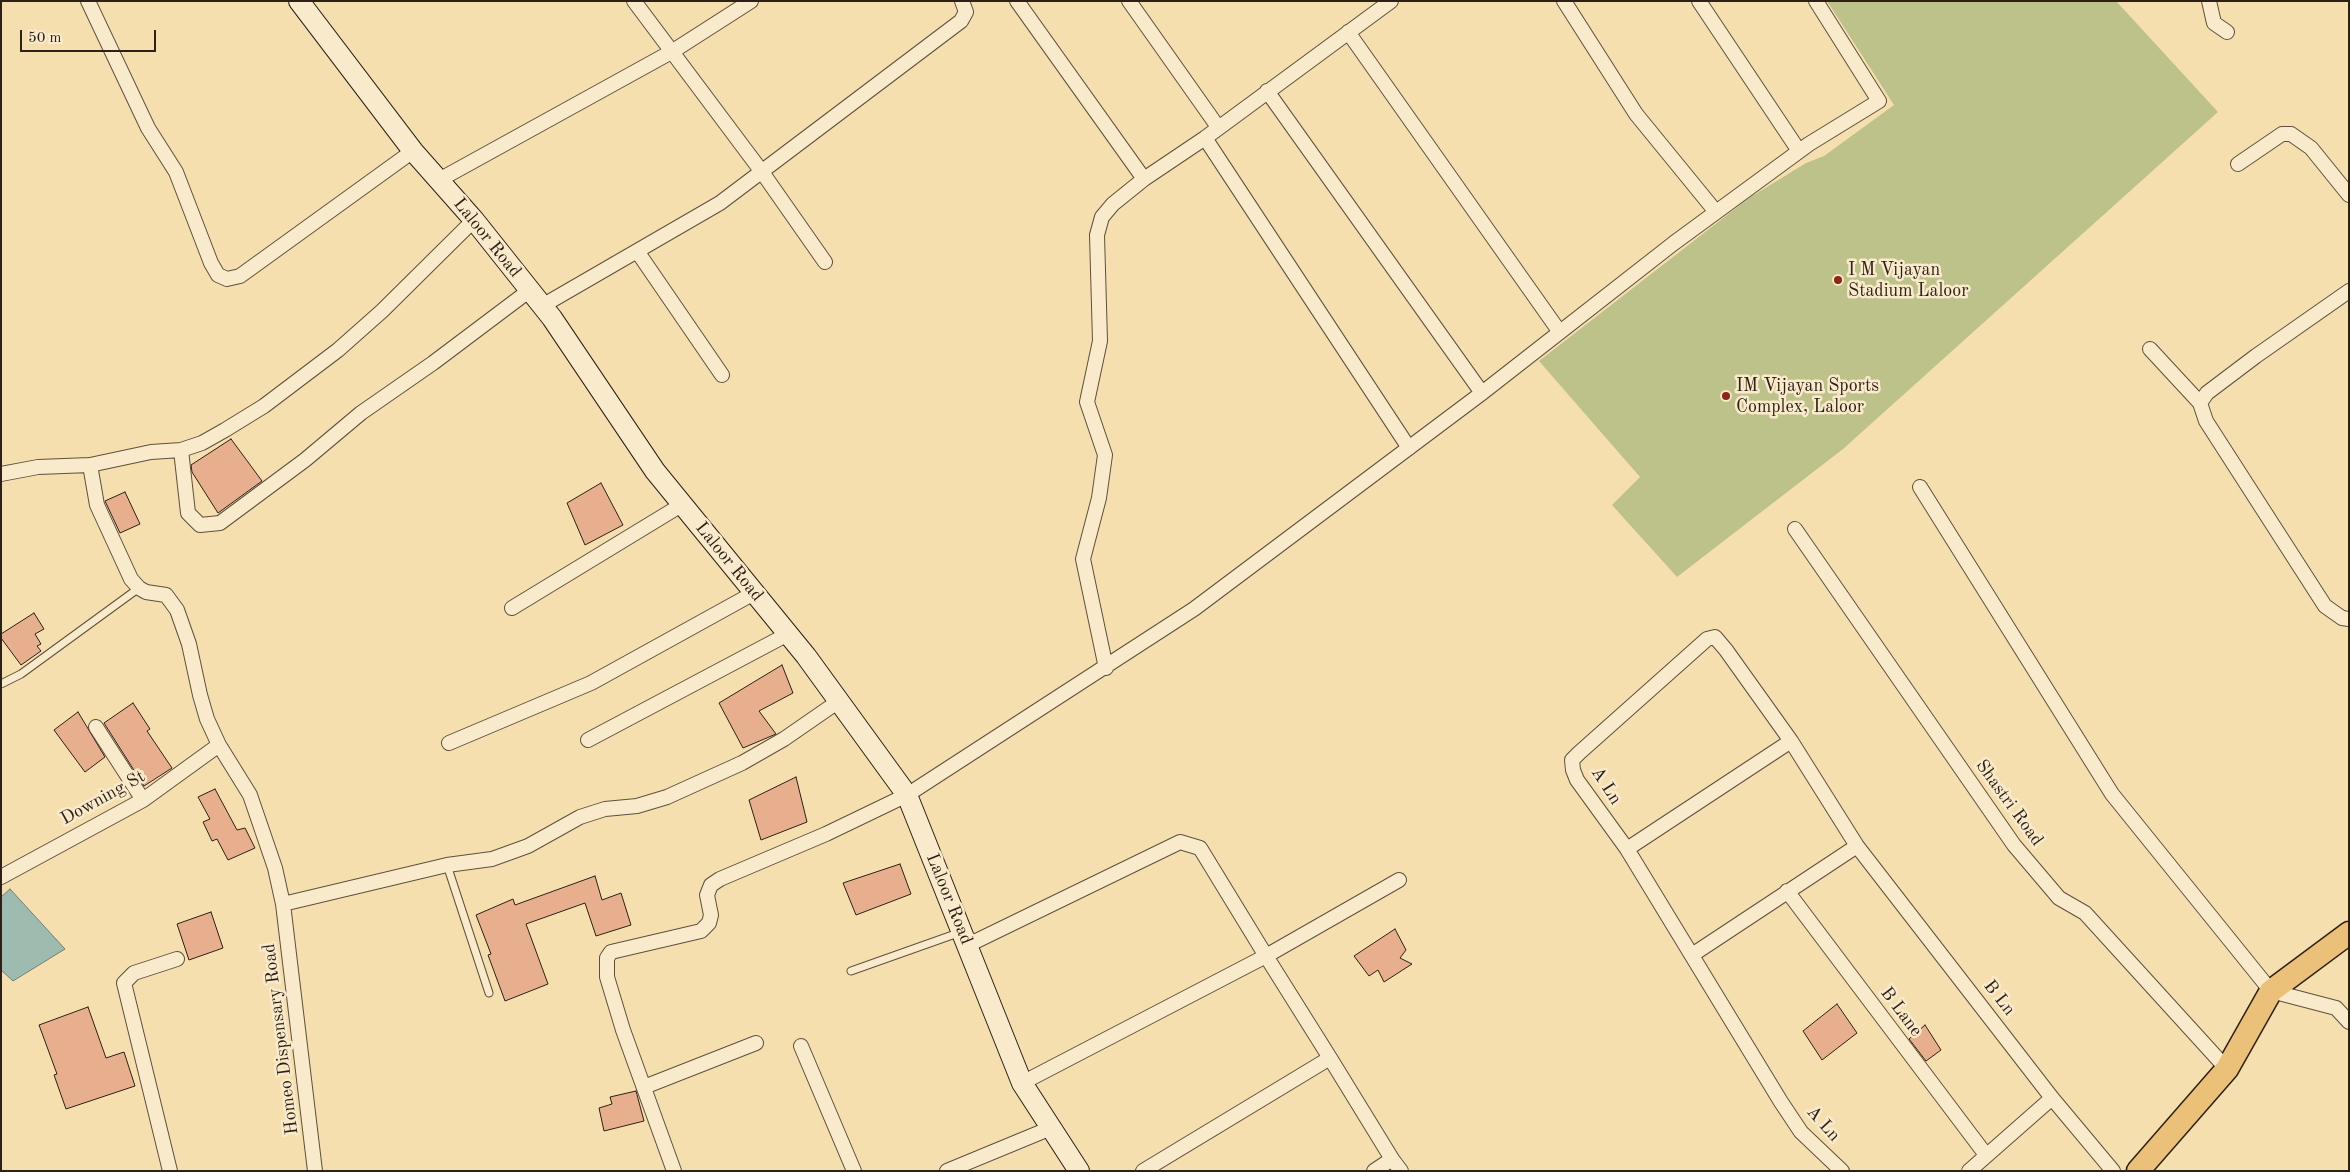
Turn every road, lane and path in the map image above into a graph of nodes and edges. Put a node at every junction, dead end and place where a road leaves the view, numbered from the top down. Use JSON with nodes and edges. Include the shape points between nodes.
{"nodes":[{"id":1,"x":88,"y":1,"type":"edge"},
{"id":2,"x":299,"y":1,"type":"edge"},
{"id":3,"x":634,"y":1,"type":"edge"},
{"id":4,"x":751,"y":1,"type":"edge"},
{"id":5,"x":962,"y":1,"type":"edge"},
{"id":6,"x":1017,"y":1,"type":"edge"},
{"id":7,"x":1129,"y":1,"type":"edge"},
{"id":8,"x":1391,"y":1,"type":"edge"},
{"id":9,"x":1564,"y":1,"type":"edge"},
{"id":10,"x":1699,"y":1,"type":"edge"},
{"id":11,"x":1816,"y":1,"type":"edge"},
{"id":12,"x":2209,"y":1,"type":"edge"},
{"id":13,"x":1348,"y":32,"type":"junction"},
{"id":14,"x":2227,"y":32,"type":"dead end"},
{"id":15,"x":672,"y":51,"type":"junction"},
{"id":16,"x":1267,"y":91,"type":"junction"},
{"id":17,"x":1218,"y":127,"type":"junction"},
{"id":18,"x":1205,"y":138,"type":"junction"},
{"id":19,"x":413,"y":151,"type":"junction"},
{"id":20,"x":1799,"y":151,"type":"junction"},
{"id":21,"x":2238,"y":164,"type":"dead end"},
{"id":22,"x":762,"y":172,"type":"junction"},
{"id":23,"x":1144,"y":178,"type":"junction"},
{"id":24,"x":439,"y":180,"type":"junction"},
{"id":25,"x":2349,"y":195,"type":"edge"},
{"id":26,"x":1716,"y":212,"type":"junction"},
{"id":27,"x":474,"y":220,"type":"junction"},
{"id":28,"x":637,"y":251,"type":"junction"},
{"id":29,"x":825,"y":262,"type":"dead end"},
{"id":30,"x":530,"y":290,"type":"junction"},
{"id":31,"x":2349,"y":292,"type":"edge"},
{"id":32,"x":542,"y":306,"type":"junction"},
{"id":33,"x":1560,"y":331,"type":"junction"},
{"id":34,"x":2150,"y":349,"type":"dead end"},
{"id":35,"x":722,"y":375,"type":"dead end"},
{"id":36,"x":1482,"y":393,"type":"junction"},
{"id":37,"x":2200,"y":403,"type":"junction"},
{"id":38,"x":1409,"y":448,"type":"junction"},
{"id":39,"x":182,"y":450,"type":"junction"},
{"id":40,"x":90,"y":465,"type":"junction"},
{"id":41,"x":1,"y":474,"type":"edge"},
{"id":42,"x":1920,"y":488,"type":"dead end"},
{"id":43,"x":683,"y":504,"type":"junction"},
{"id":44,"x":1795,"y":529,"type":"dead end"},
{"id":45,"x":139,"y":588,"type":"junction"},
{"id":46,"x":754,"y":593,"type":"junction"},
{"id":47,"x":512,"y":608,"type":"dead end"},
{"id":48,"x":2349,"y":619,"type":"edge"},
{"id":49,"x":788,"y":634,"type":"junction"},
{"id":50,"x":1106,"y":668,"type":"junction"},
{"id":51,"x":1,"y":684,"type":"edge"},
{"id":52,"x":839,"y":701,"type":"junction"},
{"id":53,"x":96,"y":727,"type":"dead end"},
{"id":54,"x":588,"y":740,"type":"dead end"},
{"id":55,"x":1791,"y":741,"type":"junction"},
{"id":56,"x":449,"y":743,"type":"dead end"},
{"id":57,"x":219,"y":745,"type":"junction"},
{"id":58,"x":907,"y":796,"type":"junction"},
{"id":59,"x":143,"y":800,"type":"junction"},
{"id":60,"x":1858,"y":846,"type":"junction"},
{"id":61,"x":1627,"y":849,"type":"junction"},
{"id":62,"x":447,"y":865,"type":"junction"},
{"id":63,"x":1,"y":877,"type":"edge"},
{"id":64,"x":1399,"y":880,"type":"dead end"},
{"id":65,"x":1786,"y":891,"type":"junction"},
{"id":66,"x":283,"y":904,"type":"junction"},
{"id":67,"x":2349,"y":933,"type":"edge"},
{"id":68,"x":964,"y":939,"type":"junction"},
{"id":69,"x":1692,"y":955,"type":"junction"},
{"id":70,"x":1266,"y":956,"type":"junction"},
{"id":71,"x":177,"y":959,"type":"dead end"},
{"id":72,"x":851,"y":970,"type":"dead end"},
{"id":73,"x":2271,"y":991,"type":"junction"},
{"id":74,"x":489,"y":993,"type":"dead end"},
{"id":75,"x":2349,"y":1022,"type":"edge"},
{"id":76,"x":756,"y":1043,"type":"dead end"},
{"id":77,"x":801,"y":1046,"type":"dead end"},
{"id":78,"x":1330,"y":1058,"type":"junction"},
{"id":79,"x":2227,"y":1069,"type":"junction"},
{"id":80,"x":1022,"y":1083,"type":"junction"},
{"id":81,"x":644,"y":1087,"type":"junction"},
{"id":82,"x":2052,"y":1098,"type":"junction"},
{"id":83,"x":1050,"y":1128,"type":"junction"},
{"id":84,"x":1986,"y":1155,"type":"junction"},
{"id":85,"x":1392,"y":1159,"type":"junction"},
{"id":86,"x":170,"y":1171,"type":"edge"},
{"id":87,"x":315,"y":1171,"type":"edge"},
{"id":88,"x":674,"y":1171,"type":"edge"},
{"id":89,"x":854,"y":1171,"type":"edge"},
{"id":90,"x":947,"y":1171,"type":"edge"},
{"id":91,"x":1079,"y":1171,"type":"edge"},
{"id":92,"x":1143,"y":1171,"type":"edge"},
{"id":93,"x":1374,"y":1171,"type":"edge"},
{"id":94,"x":1401,"y":1171,"type":"edge"},
{"id":95,"x":1842,"y":1171,"type":"edge"},
{"id":96,"x":1969,"y":1171,"type":"edge"},
{"id":97,"x":2112,"y":1171,"type":"edge"},
{"id":98,"x":2138,"y":1171,"type":"edge"}],
"edges":[{"from":1,"to":19,"type":"street","via":[[148,128],[176,172],[218,275],[227,279],[240,276]]},
{"from":2,"to":19,"type":"street","name":"Laloor Road"},
{"from":3,"to":15,"type":"street"},
{"from":4,"to":15,"type":"street"},
{"from":5,"to":22,"type":"street","via":[[966,12],[961,21]]},
{"from":6,"to":23,"type":"street"},
{"from":7,"to":17,"type":"street"},
{"from":8,"to":13,"type":"street"},
{"from":9,"to":26,"type":"street","via":[[1636,114]]},
{"from":10,"to":20,"type":"street"},
{"from":11,"to":20,"type":"street","via":[[1879,101]]},
{"from":12,"to":14,"type":"street","via":[[2214,23]]},
{"from":13,"to":16,"type":"street"},
{"from":13,"to":33,"type":"street"},
{"from":15,"to":22,"type":"street"},
{"from":15,"to":24,"type":"street"},
{"from":16,"to":17,"type":"street"},
{"from":16,"to":36,"type":"street"},
{"from":17,"to":18,"type":"street"},
{"from":18,"to":23,"type":"street"},
{"from":18,"to":38,"type":"street"},
{"from":19,"to":24,"type":"street","name":"Laloor Road"},
{"from":20,"to":26,"type":"street"},
{"from":21,"to":25,"type":"street","via":[[2282,134],[2291,134],[2311,148]]},
{"from":22,"to":28,"type":"street","via":[[720,203]]},
{"from":22,"to":29,"type":"street"},
{"from":23,"to":50,"type":"street","via":[[1102,217],[1097,235],[1100,341],[1087,402],[1105,455],[1099,498],[1083,559]]},
{"from":24,"to":27,"type":"street","name":"Laloor Road"},
{"from":26,"to":33,"type":"street"},
{"from":27,"to":30,"type":"street","name":"Laloor Road"},
{"from":27,"to":39,"type":"street","via":[[338,350],[264,406]]},
{"from":28,"to":32,"type":"street"},
{"from":28,"to":35,"type":"street"},
{"from":30,"to":32,"type":"street","name":"Laloor Road"},
{"from":30,"to":39,"type":"street","via":[[361,413],[305,460],[220,523],[200,524],[188,513]]},
{"from":31,"to":37,"type":"street","via":[[2235,372],[2207,393]]},
{"from":32,"to":43,"type":"street","name":"Laloor Road","via":[[655,471]]},
{"from":33,"to":36,"type":"street"},
{"from":34,"to":37,"type":"street"},
{"from":36,"to":38,"type":"street"},
{"from":37,"to":48,"type":"street","via":[[2206,420],[2325,606]]},
{"from":38,"to":50,"type":"street","via":[[1194,609]]},
{"from":39,"to":40,"type":"street","via":[[151,452]]},
{"from":40,"to":41,"type":"street","via":[[38,467]]},
{"from":40,"to":45,"type":"street","via":[[96,505],[131,579]]},
{"from":42,"to":73,"type":"street","via":[[2112,794]]},
{"from":43,"to":46,"type":"street","name":"Laloor Road"},
{"from":43,"to":47,"type":"street"},
{"from":44,"to":79,"type":"street","name":"Shastri Road","via":[[2014,845],[2059,898],[2085,913]]},
{"from":45,"to":51,"type":"lane","via":[[21,674]]},
{"from":45,"to":57,"type":"street","name":"Homeo Dispensary Road","via":[[166,595],[177,610],[189,644],[200,695]]},
{"from":46,"to":49,"type":"street","name":"Laloor Road"},
{"from":46,"to":56,"type":"street","via":[[591,683]]},
{"from":49,"to":52,"type":"street","name":"Laloor Road"},
{"from":49,"to":54,"type":"street"},
{"from":50,"to":58,"type":"street"},
{"from":52,"to":58,"type":"street","name":"Laloor Road"},
{"from":52,"to":62,"type":"street","via":[[742,763],[667,797],[580,817],[528,846],[492,859]]},
{"from":53,"to":59,"type":"street"},
{"from":55,"to":60,"type":"street","name":"A Ln"},
{"from":55,"to":61,"type":"street"},
{"from":55,"to":61,"type":"street","name":"A Ln","via":[[1726,650],[1715,637],[1707,639],[1572,760],[1577,780]]},
{"from":57,"to":59,"type":"street","name":"Downing St"},
{"from":57,"to":66,"type":"street","name":"Homeo Dispensary Road","via":[[250,795],[275,868]]},
{"from":58,"to":68,"type":"street","name":"Laloor Road"},
{"from":58,"to":81,"type":"street","via":[[720,879],[711,886],[707,895],[711,914],[709,923],[701,931],[612,952],[607,958],[607,976]]},
{"from":59,"to":63,"type":"street","name":"Downing St"},
{"from":60,"to":65,"type":"street"},
{"from":60,"to":82,"type":"street","name":"B Ln"},
{"from":61,"to":69,"type":"street","name":"A Ln"},
{"from":62,"to":66,"type":"street"},
{"from":62,"to":74,"type":"lane"},
{"from":64,"to":70,"type":"street"},
{"from":65,"to":69,"type":"street"},
{"from":65,"to":84,"type":"street","name":"B Lane"},
{"from":66,"to":87,"type":"street","name":"Homeo Dispensary Road"},
{"from":67,"to":73,"type":"main road"},
{"from":68,"to":70,"type":"street","via":[[1180,842],[1200,848]]},
{"from":68,"to":72,"type":"lane"},
{"from":68,"to":80,"type":"street","name":"Laloor Road"},
{"from":69,"to":95,"type":"street","name":"A Ln","via":[[1801,1132]]},
{"from":70,"to":78,"type":"street"},
{"from":70,"to":80,"type":"street"},
{"from":71,"to":86,"type":"street","via":[[134,973],[124,983]]},
{"from":73,"to":75,"type":"street","via":[[2336,1008]]},
{"from":73,"to":79,"type":"main road"},
{"from":76,"to":81,"type":"street"},
{"from":77,"to":89,"type":"street"},
{"from":78,"to":85,"type":"street"},
{"from":78,"to":92,"type":"street"},
{"from":79,"to":98,"type":"main road"},
{"from":80,"to":83,"type":"street","name":"Laloor Road"},
{"from":81,"to":88,"type":"street"},
{"from":82,"to":84,"type":"street"},
{"from":82,"to":97,"type":"street","name":"B Ln"},
{"from":83,"to":90,"type":"street"},
{"from":83,"to":91,"type":"street","name":"Laloor Road"},
{"from":84,"to":96,"type":"street"},
{"from":85,"to":93,"type":"street"},
{"from":85,"to":94,"type":"street"}]}
